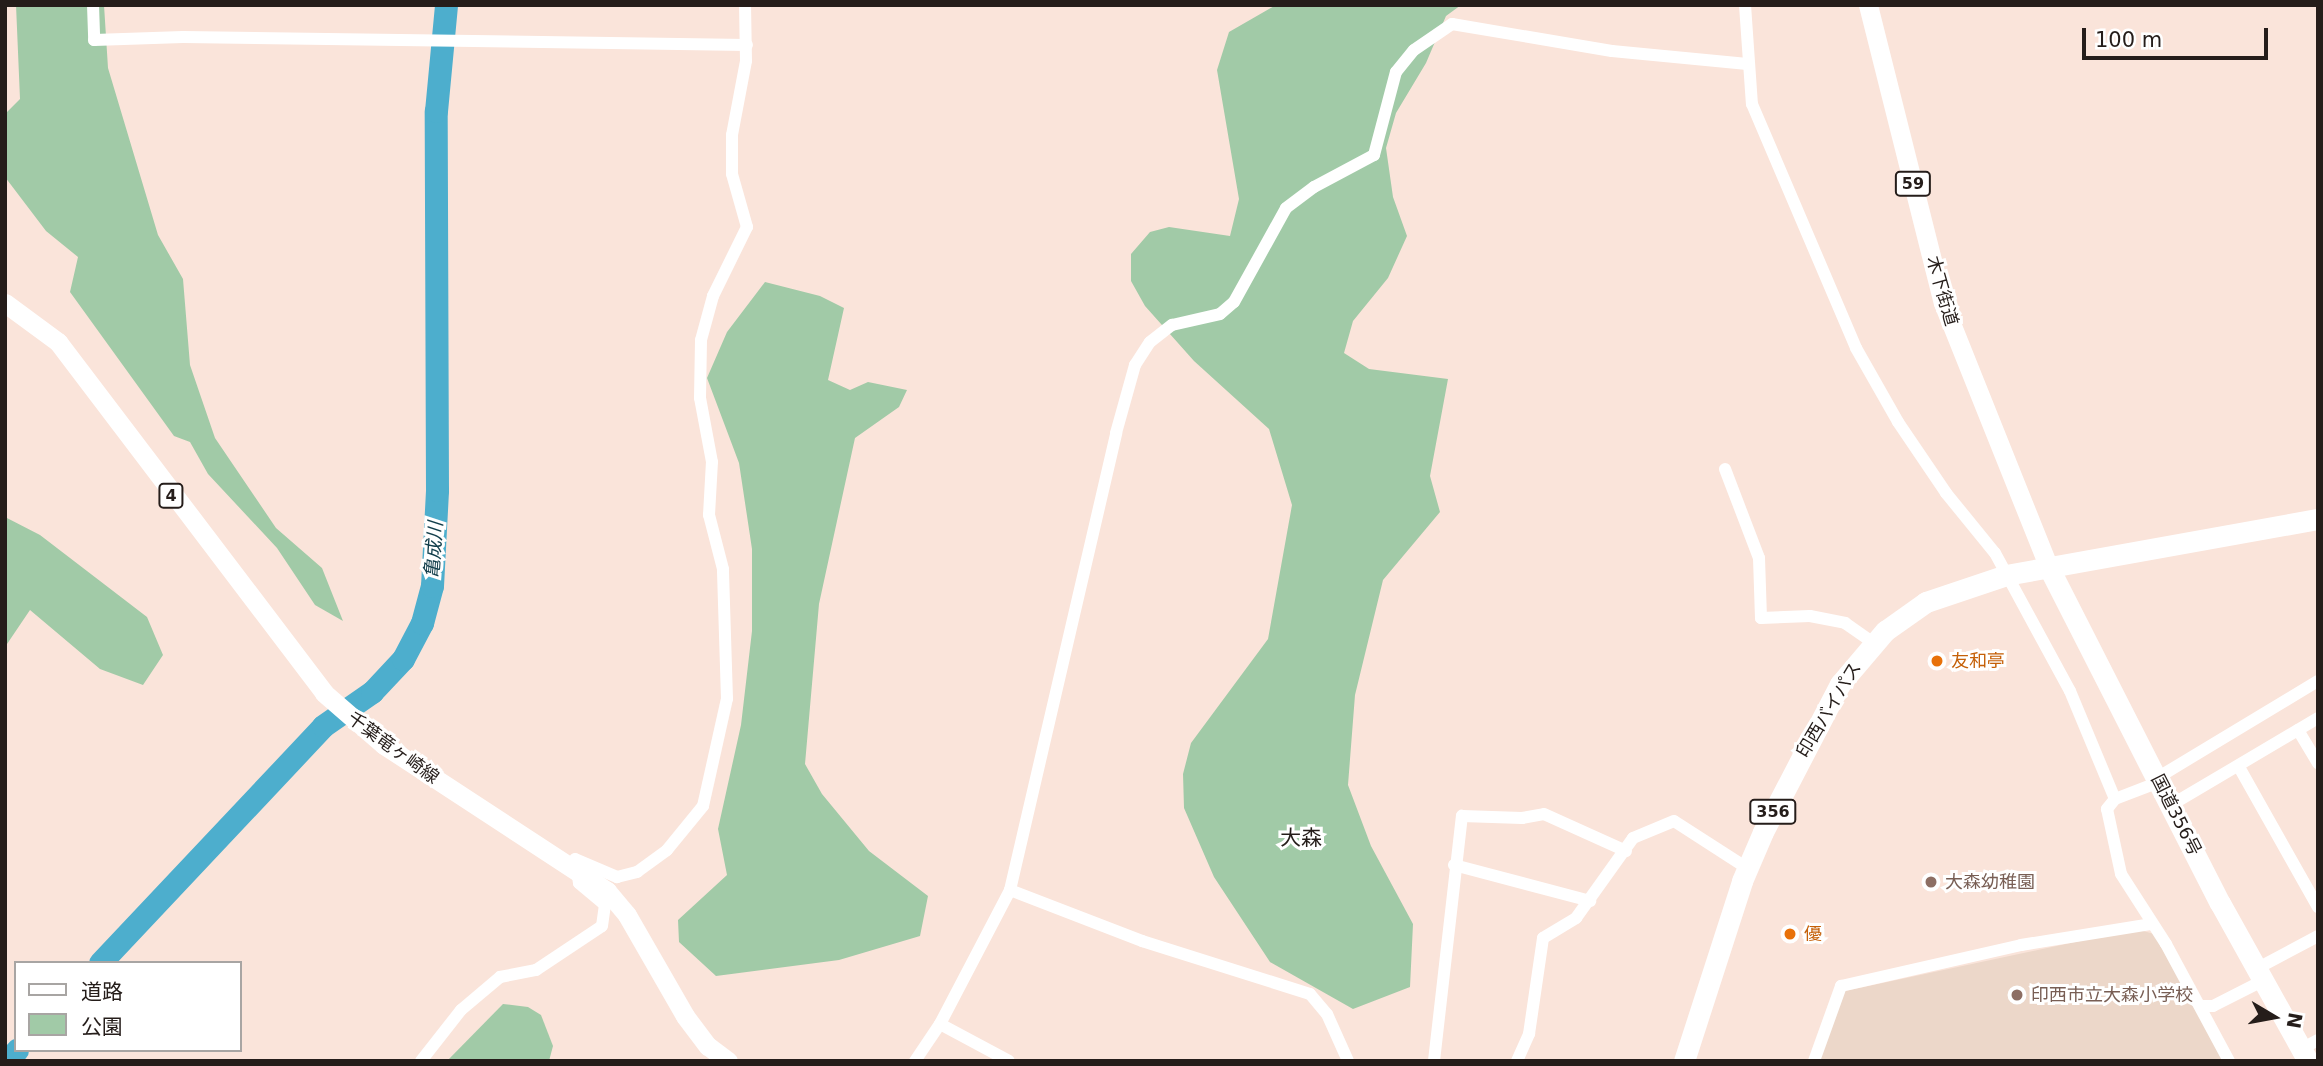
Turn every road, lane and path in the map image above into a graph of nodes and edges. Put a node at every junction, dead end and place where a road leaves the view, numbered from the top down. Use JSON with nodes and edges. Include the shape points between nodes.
{"nodes":[{"id":1,"x":93,"y":5,"type":"edge"},
{"id":2,"x":745,"y":5,"type":"edge"},
{"id":3,"x":1745,"y":5,"type":"edge"},
{"id":4,"x":1868,"y":5,"type":"edge"},
{"id":5,"x":747,"y":45,"type":"junction"},
{"id":6,"x":1748,"y":64,"type":"junction"},
{"id":7,"x":5,"y":303,"type":"edge"},
{"id":8,"x":1725,"y":469,"type":"dead end"},
{"id":9,"x":2318,"y":519,"type":"edge"},
{"id":10,"x":2048,"y":566,"type":"junction"},
{"id":11,"x":2006,"y":575,"type":"junction"},
{"id":12,"x":1872,"y":642,"type":"junction"},
{"id":13,"x":2318,"y":681,"type":"edge"},
{"id":14,"x":2318,"y":718,"type":"edge"},
{"id":15,"x":2298,"y":730,"type":"junction"},
{"id":16,"x":2318,"y":763,"type":"edge"},
{"id":17,"x":2239,"y":767,"type":"junction"},
{"id":18,"x":2158,"y":780,"type":"junction"},
{"id":19,"x":2115,"y":799,"type":"junction"},
{"id":20,"x":2171,"y":805,"type":"junction"},
{"id":21,"x":1626,"y":851,"type":"junction"},
{"id":22,"x":1454,"y":865,"type":"junction"},
{"id":23,"x":1747,"y":867,"type":"junction"},
{"id":24,"x":581,"y":873,"type":"junction"},
{"id":25,"x":1010,"y":890,"type":"junction"},
{"id":26,"x":1590,"y":901,"type":"junction"},
{"id":27,"x":2318,"y":907,"type":"edge"},
{"id":28,"x":2150,"y":924,"type":"junction"},
{"id":29,"x":2318,"y":936,"type":"edge"},
{"id":30,"x":2259,"y":975,"type":"junction"},
{"id":31,"x":2201,"y":1006,"type":"junction"},
{"id":32,"x":940,"y":1024,"type":"junction"},
{"id":33,"x":2309,"y":1050,"type":"edge"},
{"id":34,"x":421,"y":1061,"type":"edge"},
{"id":35,"x":728,"y":1061,"type":"edge"},
{"id":36,"x":915,"y":1061,"type":"edge"},
{"id":37,"x":1009,"y":1061,"type":"edge"},
{"id":38,"x":1348,"y":1061,"type":"edge"},
{"id":39,"x":1434,"y":1061,"type":"edge"},
{"id":40,"x":1517,"y":1061,"type":"edge"},
{"id":41,"x":1684,"y":1061,"type":"edge"},
{"id":42,"x":1814,"y":1061,"type":"edge"},
{"id":43,"x":2229,"y":1061,"type":"edge"}],
"edges":[{"from":1,"to":5,"type":"street","via":[[94,40],[183,37]]},
{"from":2,"to":5,"type":"street"},
{"from":3,"to":6,"type":"street"},
{"from":4,"to":10,"type":"main road","name":"木下街道","number":"59","via":[[1943,303]]},
{"from":5,"to":24,"type":"street","via":[[732,135],[732,174],[747,227],[713,296],[701,340],[700,397],[712,462],[709,515],[723,569],[727,699],[716,760],[703,806],[667,850],[637,872],[617,877],[575,859]]},
{"from":6,"to":11,"type":"street","via":[[1752,104],[1856,348],[1898,422]]},
{"from":6,"to":25,"type":"street","via":[[1612,51],[1452,24],[1414,50],[1396,72],[1374,155],[1314,187],[1286,208],[1234,302],[1220,314],[1172,325],[1150,342],[1135,365],[1113,446]]},
{"from":7,"to":24,"type":"main road","name":"千葉竜ヶ崎線","number":"4","via":[[58,342],[305,673],[329,698],[357,725]]},
{"from":8,"to":12,"type":"street","via":[[1759,558],[1761,618],[1770,621],[1810,615],[1845,623]]},
{"from":9,"to":10,"type":"highway","name":"印西バイパス","number":"356"},
{"from":10,"to":11,"type":"highway","name":"印西バイパス","number":"356"},
{"from":10,"to":18,"type":"highway","name":"国道356号"},
{"from":11,"to":12,"type":"highway","name":"印西バイパス","number":"356","via":[[1926,603]]},
{"from":11,"to":19,"type":"street","via":[[2070,691]]},
{"from":12,"to":23,"type":"highway","name":"印西バイパス","number":"356","via":[[1824,711]]},
{"from":13,"to":18,"type":"street"},
{"from":14,"to":15,"type":"street"},
{"from":15,"to":16,"type":"street"},
{"from":15,"to":17,"type":"street"},
{"from":17,"to":20,"type":"street"},
{"from":17,"to":27,"type":"street"},
{"from":18,"to":19,"type":"street"},
{"from":18,"to":20,"type":"highway","name":"国道356号"},
{"from":19,"to":28,"type":"street","via":[[2107,809],[2113,850]]},
{"from":20,"to":30,"type":"highway","name":"国道356号"},
{"from":21,"to":22,"type":"street","via":[[1544,814],[1462,816]]},
{"from":21,"to":23,"type":"street","via":[[1633,838],[1674,821]]},
{"from":21,"to":26,"type":"street"},
{"from":22,"to":26,"type":"street"},
{"from":22,"to":39,"type":"street"},
{"from":23,"to":41,"type":"highway","name":"印西バイパス","number":"356"},
{"from":24,"to":34,"type":"street","via":[[579,883],[605,905],[602,926],[536,970],[500,977],[461,1010]]},
{"from":24,"to":35,"type":"main road","name":"千葉竜ヶ崎線","number":"4","via":[[618,903],[685,1016],[708,1046]]},
{"from":25,"to":32,"type":"street"},
{"from":25,"to":38,"type":"street","via":[[1142,941],[1310,994],[1327,1014]]},
{"from":26,"to":40,"type":"street","via":[[1576,918],[1543,938],[1529,1034]]},
{"from":28,"to":31,"type":"street"},
{"from":28,"to":42,"type":"street","via":[[2021,945],[1841,986]]},
{"from":29,"to":30,"type":"street"},
{"from":30,"to":31,"type":"street","via":[[2213,1006]]},
{"from":30,"to":33,"type":"highway","name":"国道356号"},
{"from":31,"to":43,"type":"street"},
{"from":32,"to":36,"type":"street"},
{"from":32,"to":37,"type":"street"}]}
